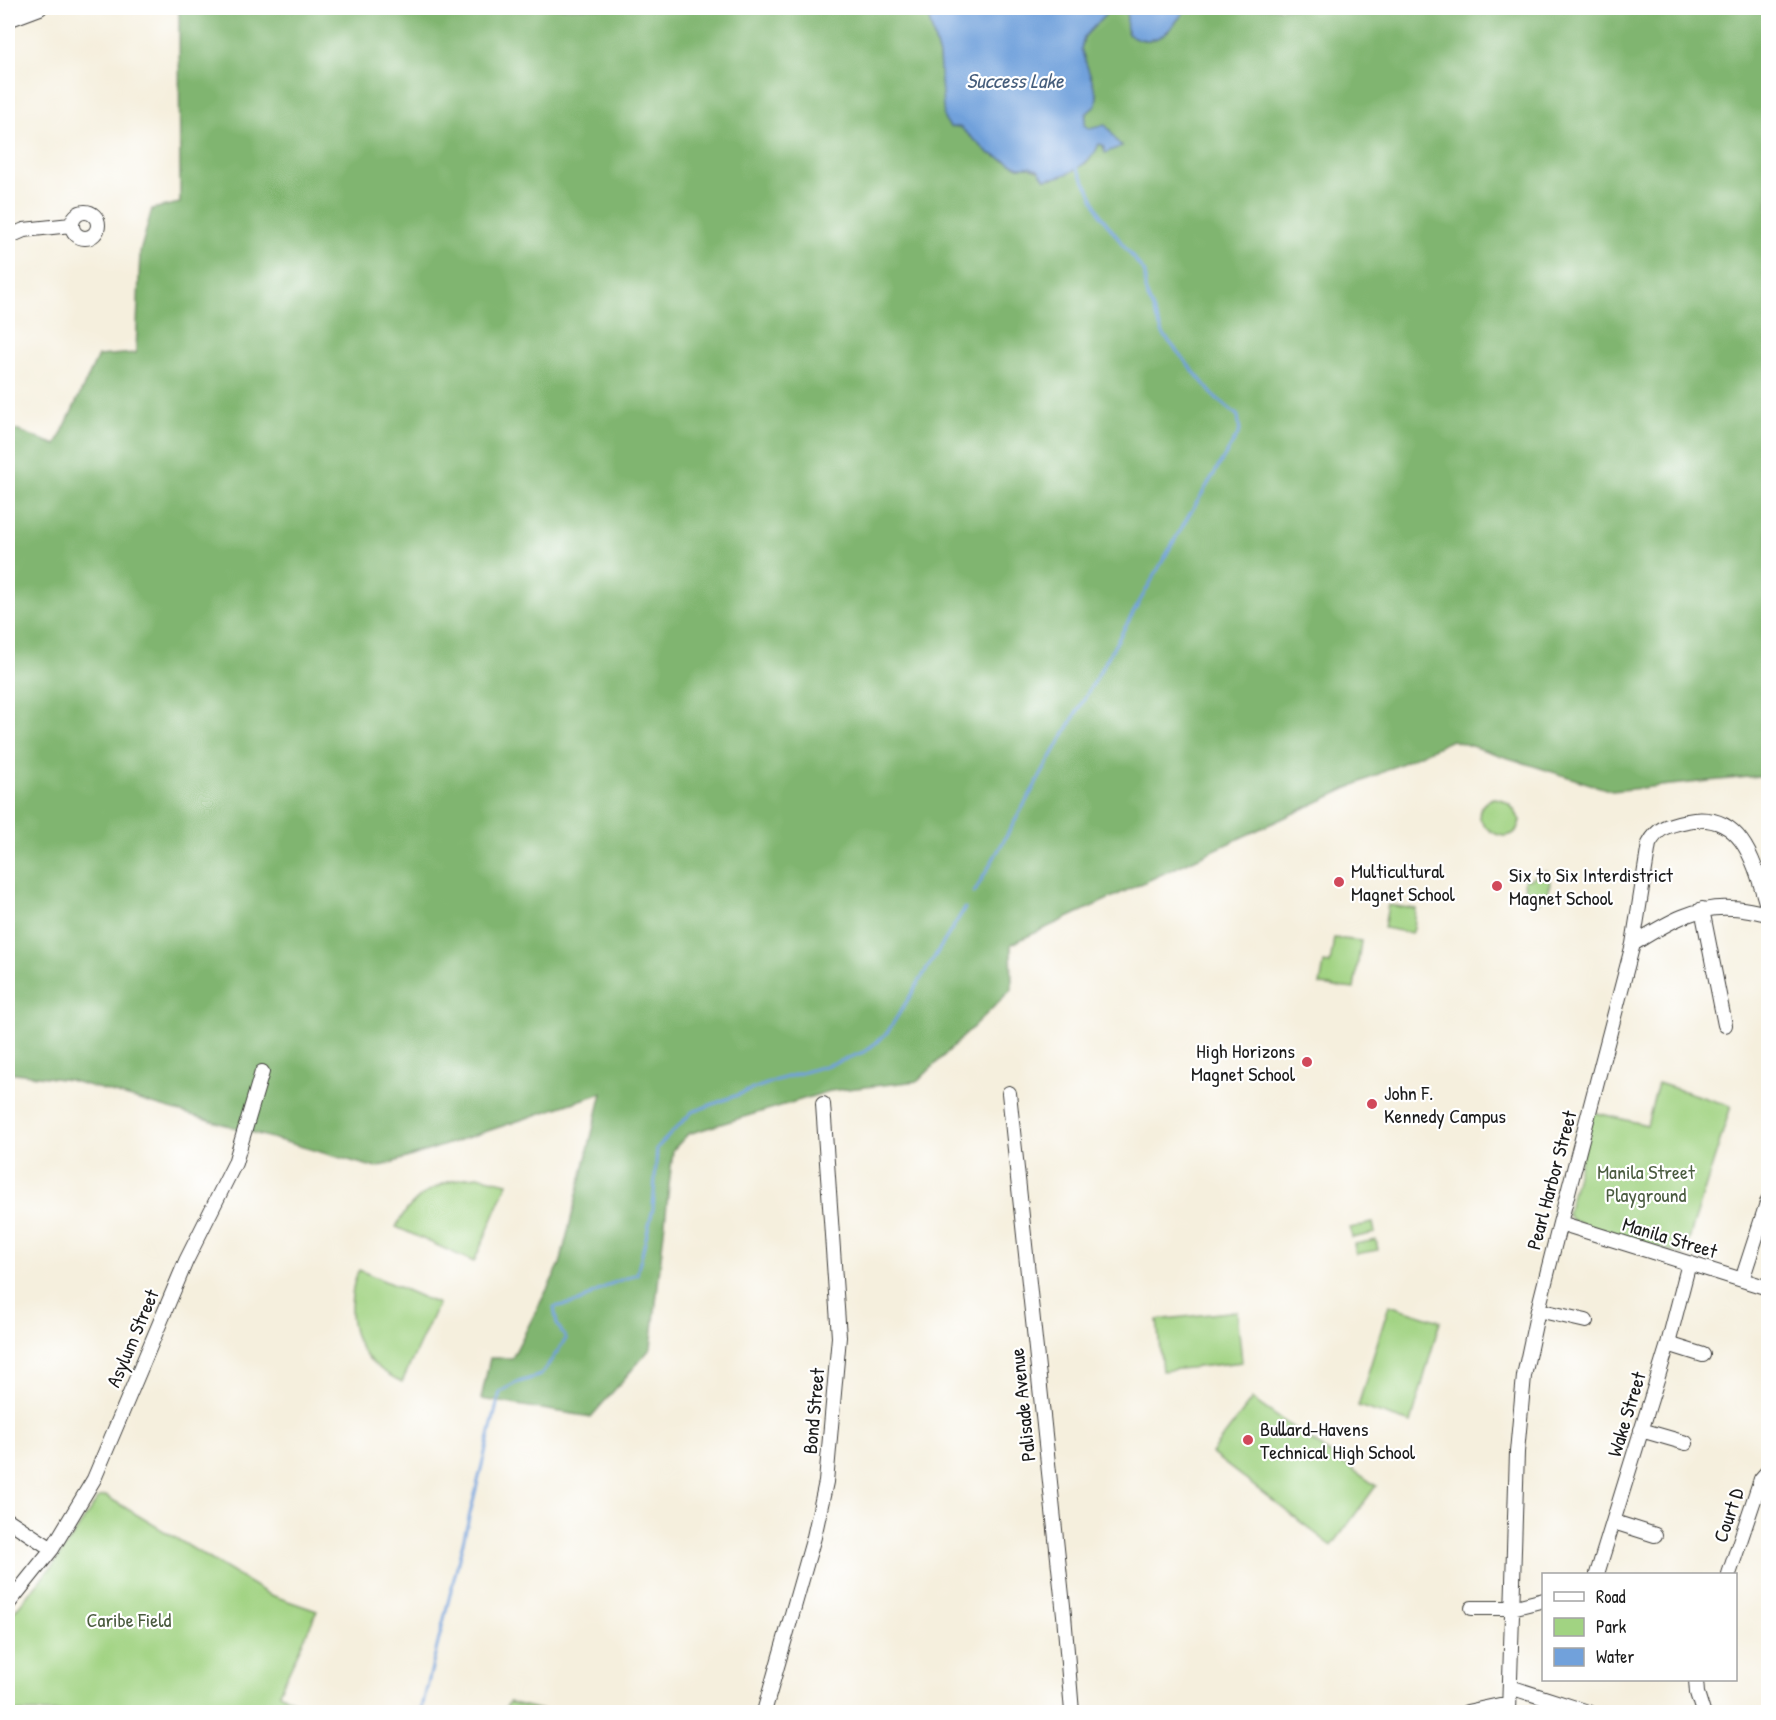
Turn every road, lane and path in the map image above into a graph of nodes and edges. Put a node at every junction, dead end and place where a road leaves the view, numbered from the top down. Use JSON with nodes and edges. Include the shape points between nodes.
{"nodes":[{"id":1,"x":40,"y":8,"type":"edge"},
{"id":2,"x":8,"y":20,"type":"edge"},
{"id":3,"x":71,"y":225,"type":"dead end"},
{"id":4,"x":8,"y":237,"type":"edge"},
{"id":5,"x":1702,"y":909,"type":"junction"},
{"id":6,"x":1768,"y":909,"type":"edge"},
{"id":7,"x":1768,"y":914,"type":"edge"},
{"id":8,"x":1633,"y":944,"type":"junction"},
{"id":9,"x":1725,"y":1025,"type":"dead end"},
{"id":10,"x":262,"y":1072,"type":"dead end"},
{"id":11,"x":1009,"y":1093,"type":"dead end"},
{"id":12,"x":823,"y":1104,"type":"dead end"},
{"id":13,"x":1768,"y":1200,"type":"edge"},
{"id":14,"x":1560,"y":1223,"type":"junction"},
{"id":15,"x":1689,"y":1263,"type":"junction"},
{"id":16,"x":1742,"y":1280,"type":"junction"},
{"id":17,"x":1768,"y":1288,"type":"edge"},
{"id":18,"x":1538,"y":1310,"type":"junction"},
{"id":19,"x":1586,"y":1321,"type":"dead end"},
{"id":20,"x":1668,"y":1344,"type":"junction"},
{"id":21,"x":1703,"y":1355,"type":"dead end"},
{"id":22,"x":1641,"y":1430,"type":"junction"},
{"id":23,"x":1686,"y":1443,"type":"dead end"},
{"id":24,"x":1768,"y":1471,"type":"edge"},
{"id":25,"x":8,"y":1520,"type":"edge"},
{"id":26,"x":1614,"y":1522,"type":"junction"},
{"id":27,"x":1655,"y":1535,"type":"dead end"},
{"id":28,"x":52,"y":1549,"type":"junction"},
{"id":29,"x":1598,"y":1573,"type":"edge"},
{"id":30,"x":1730,"y":1573,"type":"edge"},
{"id":31,"x":1542,"y":1600,"type":"edge"},
{"id":32,"x":8,"y":1604,"type":"edge"},
{"id":33,"x":1472,"y":1608,"type":"dead end"},
{"id":34,"x":1512,"y":1608,"type":"junction"},
{"id":35,"x":1696,"y":1681,"type":"edge"},
{"id":36,"x":1510,"y":1687,"type":"junction"},
{"id":37,"x":1509,"y":1708,"type":"edge"},
{"id":38,"x":1588,"y":1712,"type":"edge"},
{"id":39,"x":764,"y":1713,"type":"edge"},
{"id":40,"x":1072,"y":1713,"type":"edge"},
{"id":41,"x":1467,"y":1713,"type":"edge"},
{"id":42,"x":1703,"y":1713,"type":"edge"}],
"edges":[{"from":1,"to":2,"type":"street"},
{"from":3,"to":4,"type":"street","via":[[24,230]]},
{"from":5,"to":7,"type":"street","via":[[1732,908]]},
{"from":5,"to":8,"type":"street","via":[[1665,924]]},
{"from":5,"to":9,"type":"street"},
{"from":6,"to":8,"type":"street","name":"Pearl Harbor Street","via":[[1747,848],[1735,833],[1718,820],[1671,824],[1655,832],[1649,844]]},
{"from":8,"to":14,"type":"street","name":"Pearl Harbor Street"},
{"from":10,"to":28,"type":"street","name":"Asylum Street","via":[[235,1163],[186,1261],[94,1479]]},
{"from":11,"to":40,"type":"street","name":"Palisade Avenue"},
{"from":12,"to":39,"type":"street","name":"Bond Street","via":[[839,1337],[826,1482]]},
{"from":13,"to":16,"type":"street"},
{"from":14,"to":15,"type":"street","name":"Manila Street"},
{"from":14,"to":18,"type":"street","name":"Pearl Harbor Street"},
{"from":15,"to":16,"type":"street","name":"Manila Street"},
{"from":15,"to":20,"type":"street","name":"Wake Street"},
{"from":16,"to":17,"type":"street","name":"Manila Street"},
{"from":18,"to":19,"type":"street"},
{"from":18,"to":34,"type":"street","name":"Pearl Harbor Street","via":[[1524,1376],[1517,1452]]},
{"from":20,"to":21,"type":"street"},
{"from":20,"to":22,"type":"street","name":"Wake Street"},
{"from":22,"to":23,"type":"street"},
{"from":22,"to":26,"type":"street","name":"Wake Street"},
{"from":24,"to":30,"type":"street","name":"Court D","via":[[1761,1479]]},
{"from":25,"to":28,"type":"street"},
{"from":26,"to":27,"type":"street"},
{"from":26,"to":29,"type":"street","name":"Wake Street"},
{"from":28,"to":32,"type":"street","name":"Asylum Street"},
{"from":31,"to":34,"type":"street"},
{"from":33,"to":34,"type":"street"},
{"from":34,"to":36,"type":"street","name":"Pearl Harbor Street"},
{"from":35,"to":42,"type":"street"},
{"from":36,"to":37,"type":"street","name":"Pearl Harbor Street"},
{"from":36,"to":38,"type":"street"},
{"from":37,"to":41,"type":"street"}]}
